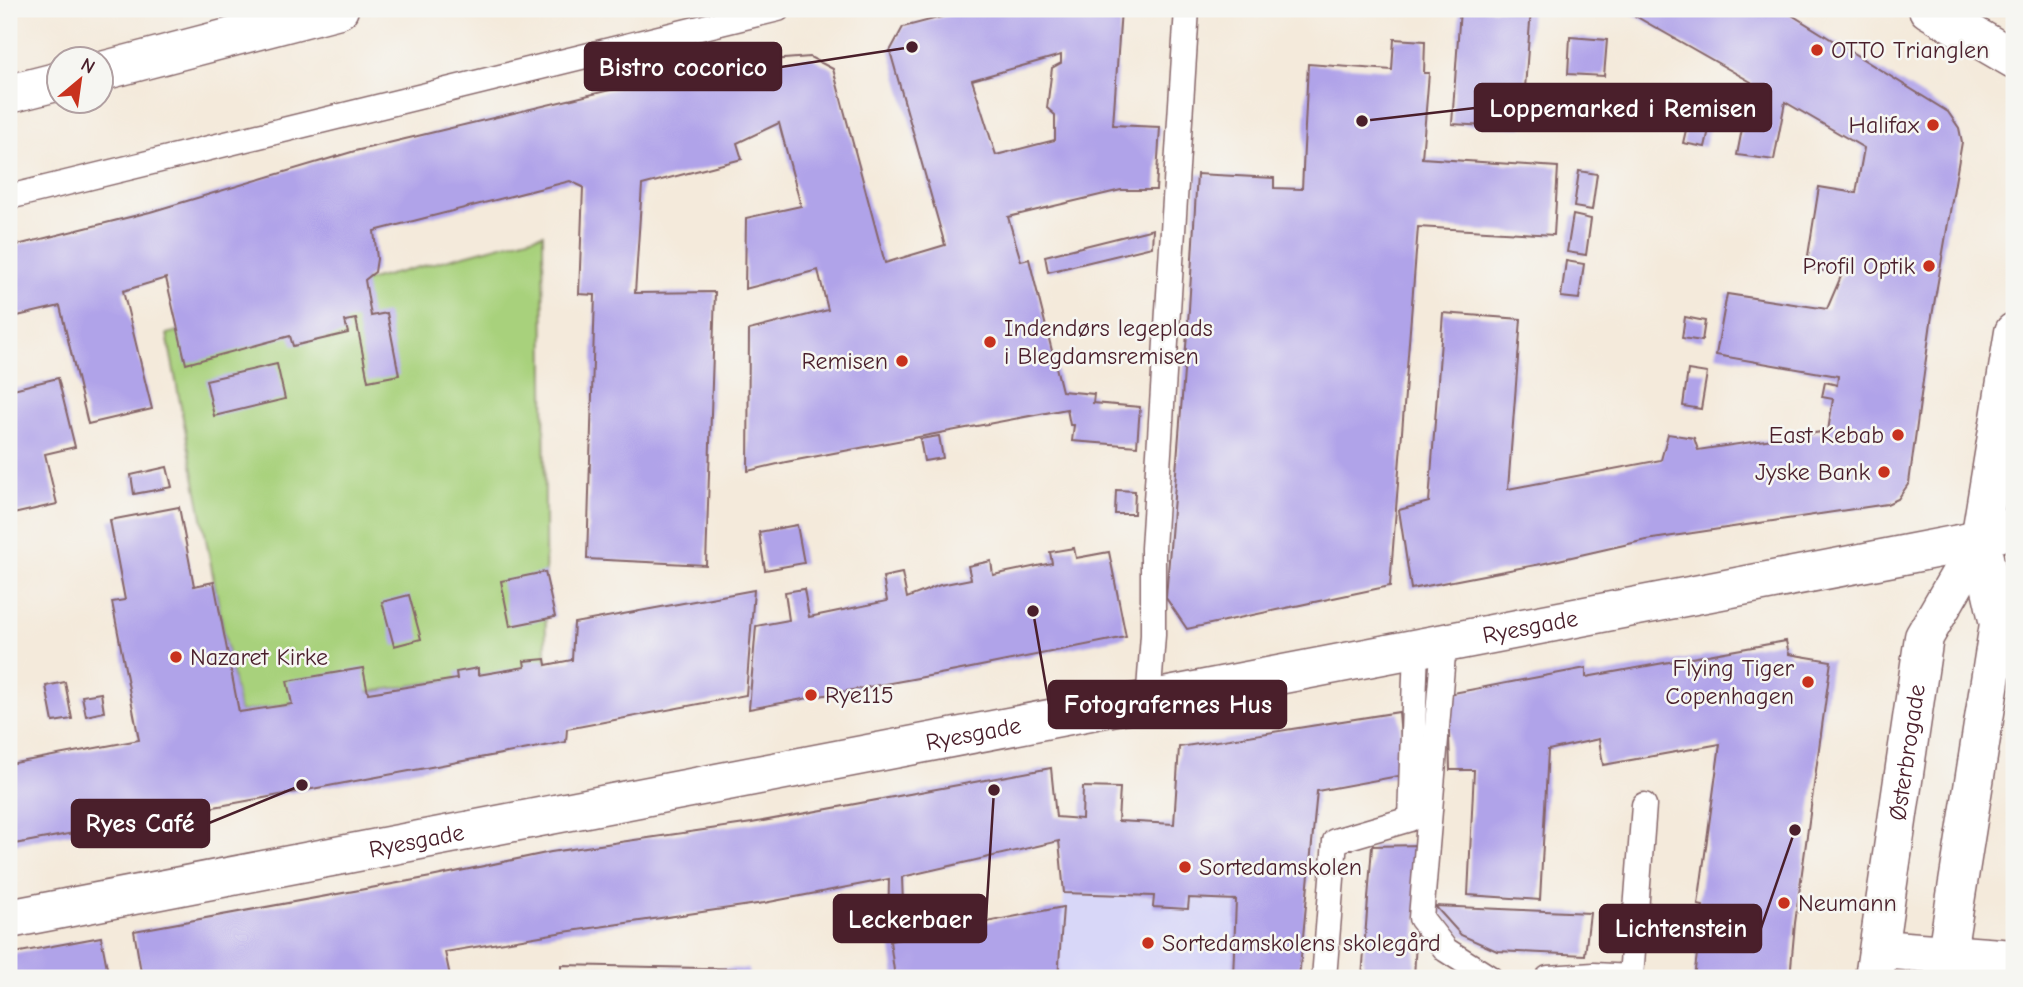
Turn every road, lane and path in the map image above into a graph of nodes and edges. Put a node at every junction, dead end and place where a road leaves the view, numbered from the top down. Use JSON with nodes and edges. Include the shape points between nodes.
{"nodes":[{"id":1,"x":339,"y":9,"type":"edge"},
{"id":2,"x":778,"y":9,"type":"edge"},
{"id":3,"x":1187,"y":9,"type":"edge"},
{"id":4,"x":1928,"y":9,"type":"edge"},
{"id":5,"x":2014,"y":59,"type":"edge"},
{"id":6,"x":116,"y":67,"type":"edge"},
{"id":7,"x":46,"y":85,"type":"edge"},
{"id":8,"x":9,"y":94,"type":"edge"},
{"id":9,"x":9,"y":197,"type":"edge"},
{"id":10,"x":2014,"y":332,"type":"edge"},
{"id":11,"x":1997,"y":533,"type":"edge"},
{"id":12,"x":1430,"y":646,"type":"junction"},
{"id":13,"x":1150,"y":700,"type":"junction"},
{"id":14,"x":1644,"y":805,"type":"dead end"},
{"id":15,"x":9,"y":919,"type":"edge"},
{"id":16,"x":2014,"y":959,"type":"edge"},
{"id":17,"x":1876,"y":964,"type":"edge"},
{"id":18,"x":1945,"y":966,"type":"edge"},
{"id":19,"x":1324,"y":978,"type":"edge"},
{"id":20,"x":1490,"y":978,"type":"edge"},
{"id":21,"x":1548,"y":978,"type":"edge"}],
"edges":[{"from":1,"to":6,"type":"street"},
{"from":2,"to":9,"type":"lane"},
{"from":3,"to":13,"type":"lane","via":[[1153,548]]},
{"from":4,"to":5,"type":"street"},
{"from":7,"to":8,"type":"street"},
{"from":10,"to":11,"type":"street","name":"Østerbrogade"},
{"from":11,"to":12,"type":"street","name":"Ryesgade"},
{"from":11,"to":17,"type":"street","name":"Østerbrogade","via":[[1924,637]]},
{"from":11,"to":18,"type":"street","name":"Østerbrogade","via":[[1999,624]]},
{"from":12,"to":13,"type":"street","name":"Ryesgade"},
{"from":12,"to":19,"type":"lane","via":[[1410,819],[1335,841]]},
{"from":12,"to":20,"type":"lane","via":[[1421,918],[1446,950]]},
{"from":13,"to":15,"type":"street","name":"Ryesgade"},
{"from":14,"to":21,"type":"lane","via":[[1631,977]]},
{"from":16,"to":18,"type":"street"},
{"from":17,"to":18,"type":"street"}]}
